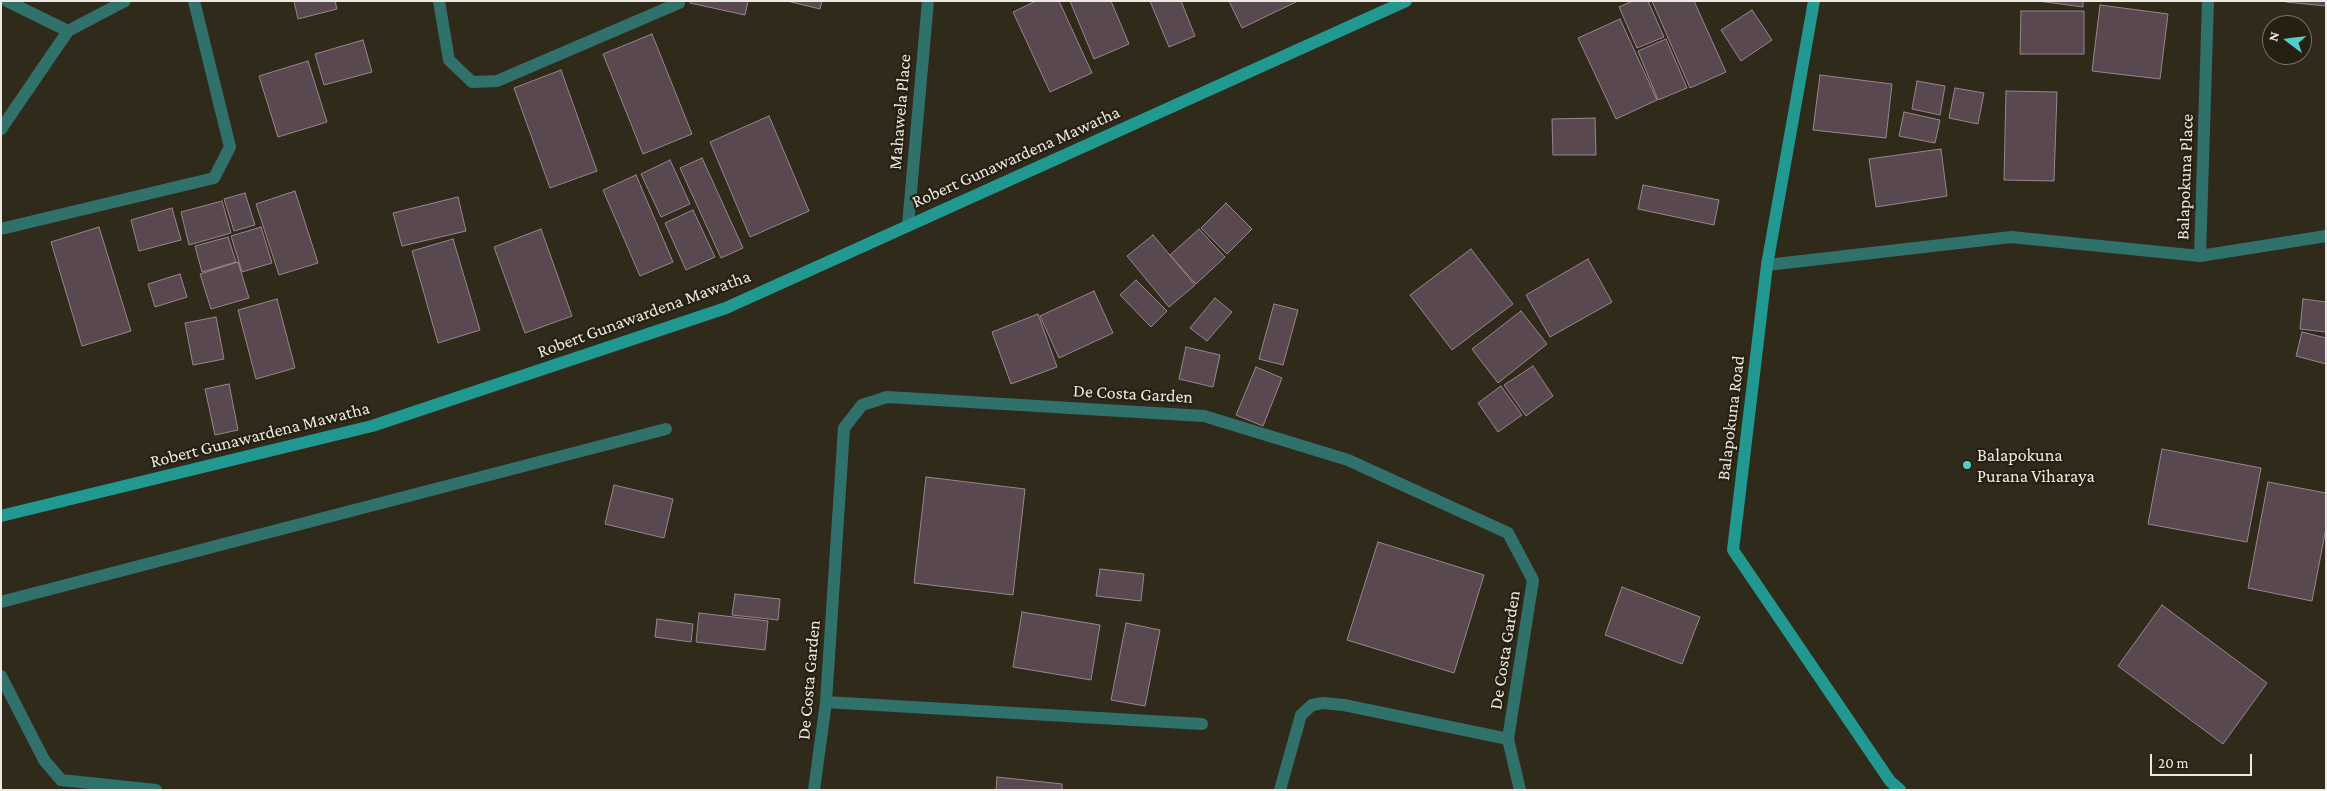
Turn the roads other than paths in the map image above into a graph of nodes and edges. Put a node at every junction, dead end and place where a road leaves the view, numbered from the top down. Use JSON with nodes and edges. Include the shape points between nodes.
{"nodes":[{"id":1,"x":6,"y":1,"type":"edge"},
{"id":2,"x":125,"y":1,"type":"edge"},
{"id":3,"x":194,"y":1,"type":"edge"},
{"id":4,"x":439,"y":1,"type":"edge"},
{"id":5,"x":679,"y":1,"type":"edge"},
{"id":6,"x":928,"y":1,"type":"edge"},
{"id":7,"x":1406,"y":1,"type":"edge"},
{"id":8,"x":1814,"y":1,"type":"edge"},
{"id":9,"x":2208,"y":1,"type":"edge"},
{"id":10,"x":68,"y":31,"type":"junction"},
{"id":11,"x":1,"y":129,"type":"edge"},
{"id":12,"x":908,"y":225,"type":"junction"},
{"id":13,"x":1,"y":229,"type":"edge"},
{"id":14,"x":2326,"y":236,"type":"edge"},
{"id":15,"x":2200,"y":256,"type":"junction"},
{"id":16,"x":1767,"y":265,"type":"junction"},
{"id":17,"x":666,"y":429,"type":"dead end"},
{"id":18,"x":1,"y":516,"type":"edge"},
{"id":19,"x":1,"y":602,"type":"edge"},
{"id":20,"x":1,"y":676,"type":"edge"},
{"id":21,"x":826,"y":702,"type":"junction"},
{"id":22,"x":1202,"y":724,"type":"dead end"},
{"id":23,"x":1508,"y":739,"type":"junction"},
{"id":24,"x":156,"y":790,"type":"edge"},
{"id":25,"x":814,"y":790,"type":"edge"},
{"id":26,"x":1280,"y":790,"type":"edge"},
{"id":27,"x":1520,"y":790,"type":"edge"},
{"id":28,"x":1900,"y":790,"type":"edge"}],
"edges":[{"from":1,"to":10,"type":"street"},
{"from":2,"to":10,"type":"street"},
{"from":3,"to":13,"type":"street","via":[[230,147],[214,178]]},
{"from":4,"to":5,"type":"street","via":[[449,60],[472,82],[497,81]]},
{"from":6,"to":12,"type":"street","name":"Mahawela Place"},
{"from":7,"to":12,"type":"main road","name":"Robert Gunawardena Mawatha"},
{"from":8,"to":16,"type":"main road","name":"Balapokuna Road"},
{"from":9,"to":15,"type":"street","name":"Balapokuna Place"},
{"from":10,"to":11,"type":"street"},
{"from":12,"to":18,"type":"main road","name":"Robert Gunawardena Mawatha","via":[[726,308],[372,426]]},
{"from":14,"to":15,"type":"street","name":"Balapokuna Place"},
{"from":15,"to":16,"type":"street","via":[[2011,237]]},
{"from":16,"to":28,"type":"main road","name":"Balapokuna Road","via":[[1733,550],[1890,781]]},
{"from":17,"to":19,"type":"street"},
{"from":20,"to":24,"type":"street","via":[[44,760],[61,780]]},
{"from":21,"to":22,"type":"street"},
{"from":21,"to":23,"type":"street","name":"De Costa Garden","via":[[844,428],[862,405],[887,397],[1204,416],[1348,460],[1508,534],[1533,580]]},
{"from":21,"to":25,"type":"street","name":"De Costa Garden"},
{"from":23,"to":26,"type":"street","via":[[1344,705],[1312,705],[1301,715]]},
{"from":23,"to":27,"type":"street","name":"De Costa Garden"}]}
